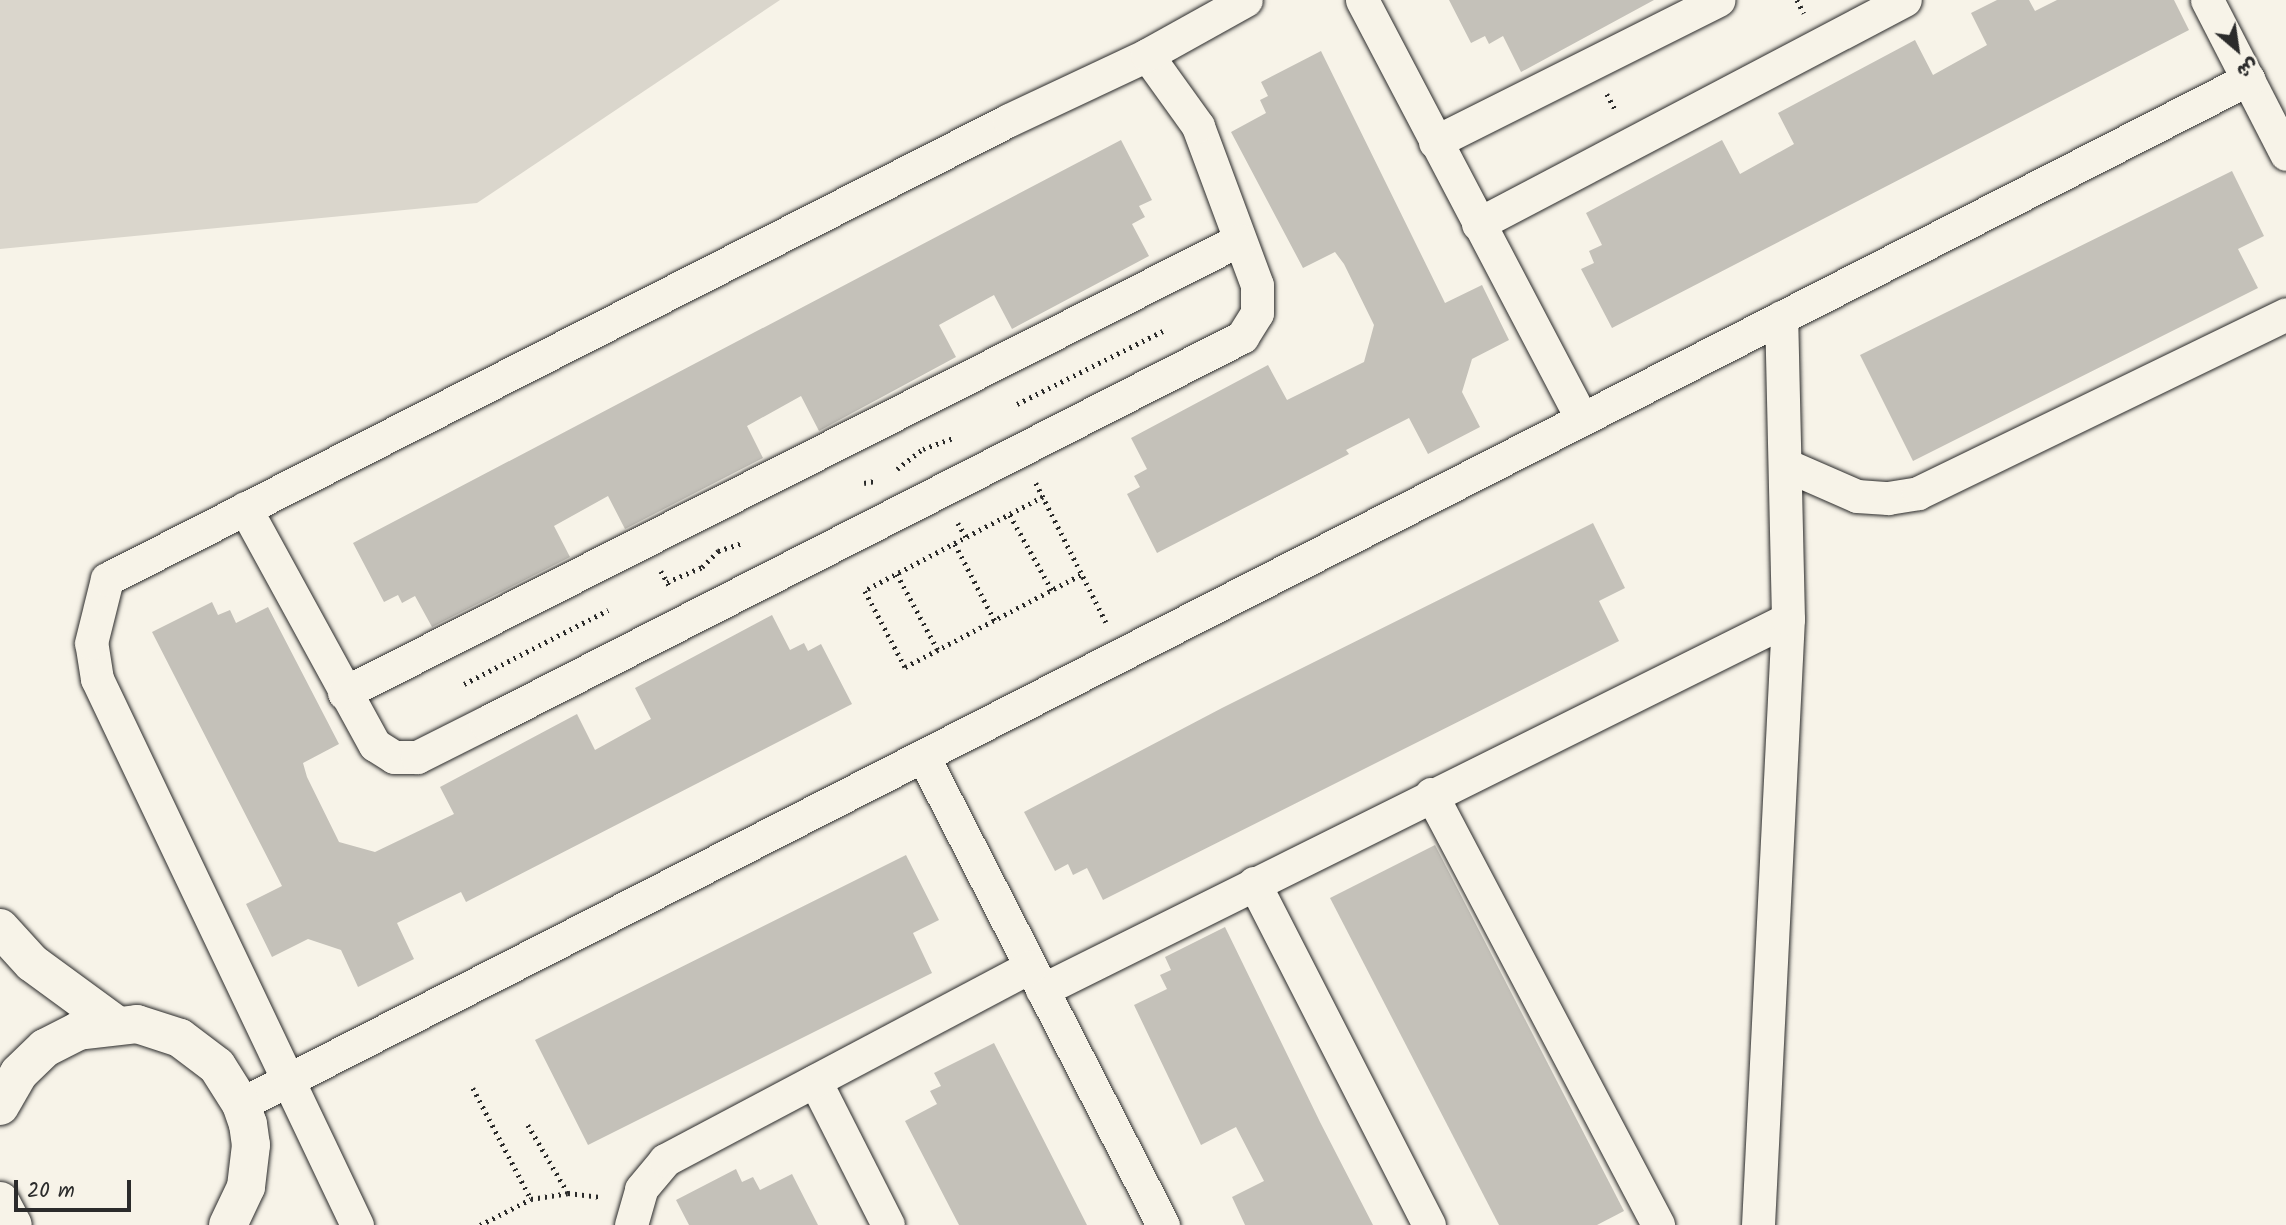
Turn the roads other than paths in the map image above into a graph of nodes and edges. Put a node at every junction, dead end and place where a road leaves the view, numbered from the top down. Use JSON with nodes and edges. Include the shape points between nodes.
{"nodes":[{"id":1,"x":1246,"y":0,"type":"edge"},
{"id":2,"x":1362,"y":0,"type":"edge"},
{"id":3,"x":1718,"y":0,"type":"edge"},
{"id":4,"x":1905,"y":0,"type":"edge"},
{"id":5,"x":2207,"y":0,"type":"edge"},
{"id":6,"x":1147,"y":55,"type":"junction"},
{"id":7,"x":2248,"y":79,"type":"junction"},
{"id":8,"x":1435,"y":142,"type":"junction"},
{"id":9,"x":2286,"y":154,"type":"edge"},
{"id":10,"x":1478,"y":224,"type":"junction"},
{"id":11,"x":1239,"y":240,"type":"junction"},
{"id":12,"x":2286,"y":314,"type":"edge"},
{"id":13,"x":1781,"y":317,"type":"junction"},
{"id":14,"x":1582,"y":419,"type":"junction"},
{"id":15,"x":1786,"y":465,"type":"junction"},
{"id":16,"x":245,"y":508,"type":"junction"},
{"id":17,"x":1788,"y":620,"type":"junction"},
{"id":18,"x":344,"y":693,"type":"junction"},
{"id":19,"x":923,"y":756,"type":"junction"},
{"id":20,"x":1431,"y":794,"type":"junction"},
{"id":21,"x":1254,"y":883,"type":"junction"},
{"id":22,"x":0,"y":928,"type":"edge"},
{"id":23,"x":1036,"y":978,"type":"junction"},
{"id":24,"x":114,"y":1023,"type":"junction"},
{"id":25,"x":288,"y":1080,"type":"junction"},
{"id":26,"x":815,"y":1081,"type":"junction"},
{"id":27,"x":241,"y":1104,"type":"junction"},
{"id":28,"x":0,"y":1105,"type":"edge"},
{"id":29,"x":0,"y":1201,"type":"edge"},
{"id":30,"x":634,"y":1213,"type":"edge"},
{"id":31,"x":235,"y":1219,"type":"edge"},
{"id":32,"x":13,"y":1225,"type":"edge"},
{"id":33,"x":357,"y":1225,"type":"edge"},
{"id":34,"x":888,"y":1225,"type":"edge"},
{"id":35,"x":1163,"y":1225,"type":"edge"},
{"id":36,"x":1429,"y":1225,"type":"edge"},
{"id":37,"x":1658,"y":1225,"type":"edge"},
{"id":38,"x":1758,"y":1225,"type":"edge"}],
"edges":[{"from":1,"to":6,"type":"street"},
{"from":2,"to":8,"type":"street"},
{"from":3,"to":8,"type":"street"},
{"from":4,"to":10,"type":"street"},
{"from":5,"to":7,"type":"street"},
{"from":6,"to":11,"type":"street","via":[[1198,126]]},
{"from":6,"to":16,"type":"street","via":[[996,126],[358,455]]},
{"from":7,"to":9,"type":"street"},
{"from":7,"to":13,"type":"street"},
{"from":8,"to":10,"type":"street"},
{"from":10,"to":14,"type":"street"},
{"from":11,"to":18,"type":"street"},
{"from":11,"to":18,"type":"street","via":[[1259,299],[1252,326],[1242,337],[485,723],[417,757],[394,757],[375,745]]},
{"from":12,"to":15,"type":"street","via":[[1918,493],[1888,498],[1857,496]]},
{"from":13,"to":14,"type":"street"},
{"from":13,"to":15,"type":"street"},
{"from":14,"to":19,"type":"street"},
{"from":15,"to":17,"type":"street"},
{"from":16,"to":18,"type":"street"},
{"from":16,"to":25,"type":"street","via":[[107,579],[91,643],[97,679]]},
{"from":17,"to":20,"type":"street"},
{"from":17,"to":38,"type":"street"},
{"from":19,"to":23,"type":"street"},
{"from":19,"to":25,"type":"street"},
{"from":20,"to":21,"type":"street"},
{"from":20,"to":37,"type":"street"},
{"from":21,"to":23,"type":"street"},
{"from":21,"to":36,"type":"street"},
{"from":22,"to":24,"type":"main road","via":[[41,971]]},
{"from":23,"to":26,"type":"street"},
{"from":23,"to":35,"type":"street"},
{"from":24,"to":27,"type":"main road","via":[[159,1030],[200,1050],[217,1066]]},
{"from":24,"to":28,"type":"main road","via":[[78,1031],[45,1048],[19,1073]]},
{"from":25,"to":27,"type":"street"},
{"from":25,"to":33,"type":"street"},
{"from":26,"to":30,"type":"street","via":[[665,1160]]},
{"from":26,"to":34,"type":"street"},
{"from":27,"to":31,"type":"main road","via":[[251,1145]]},
{"from":29,"to":32,"type":"main road"}]}
